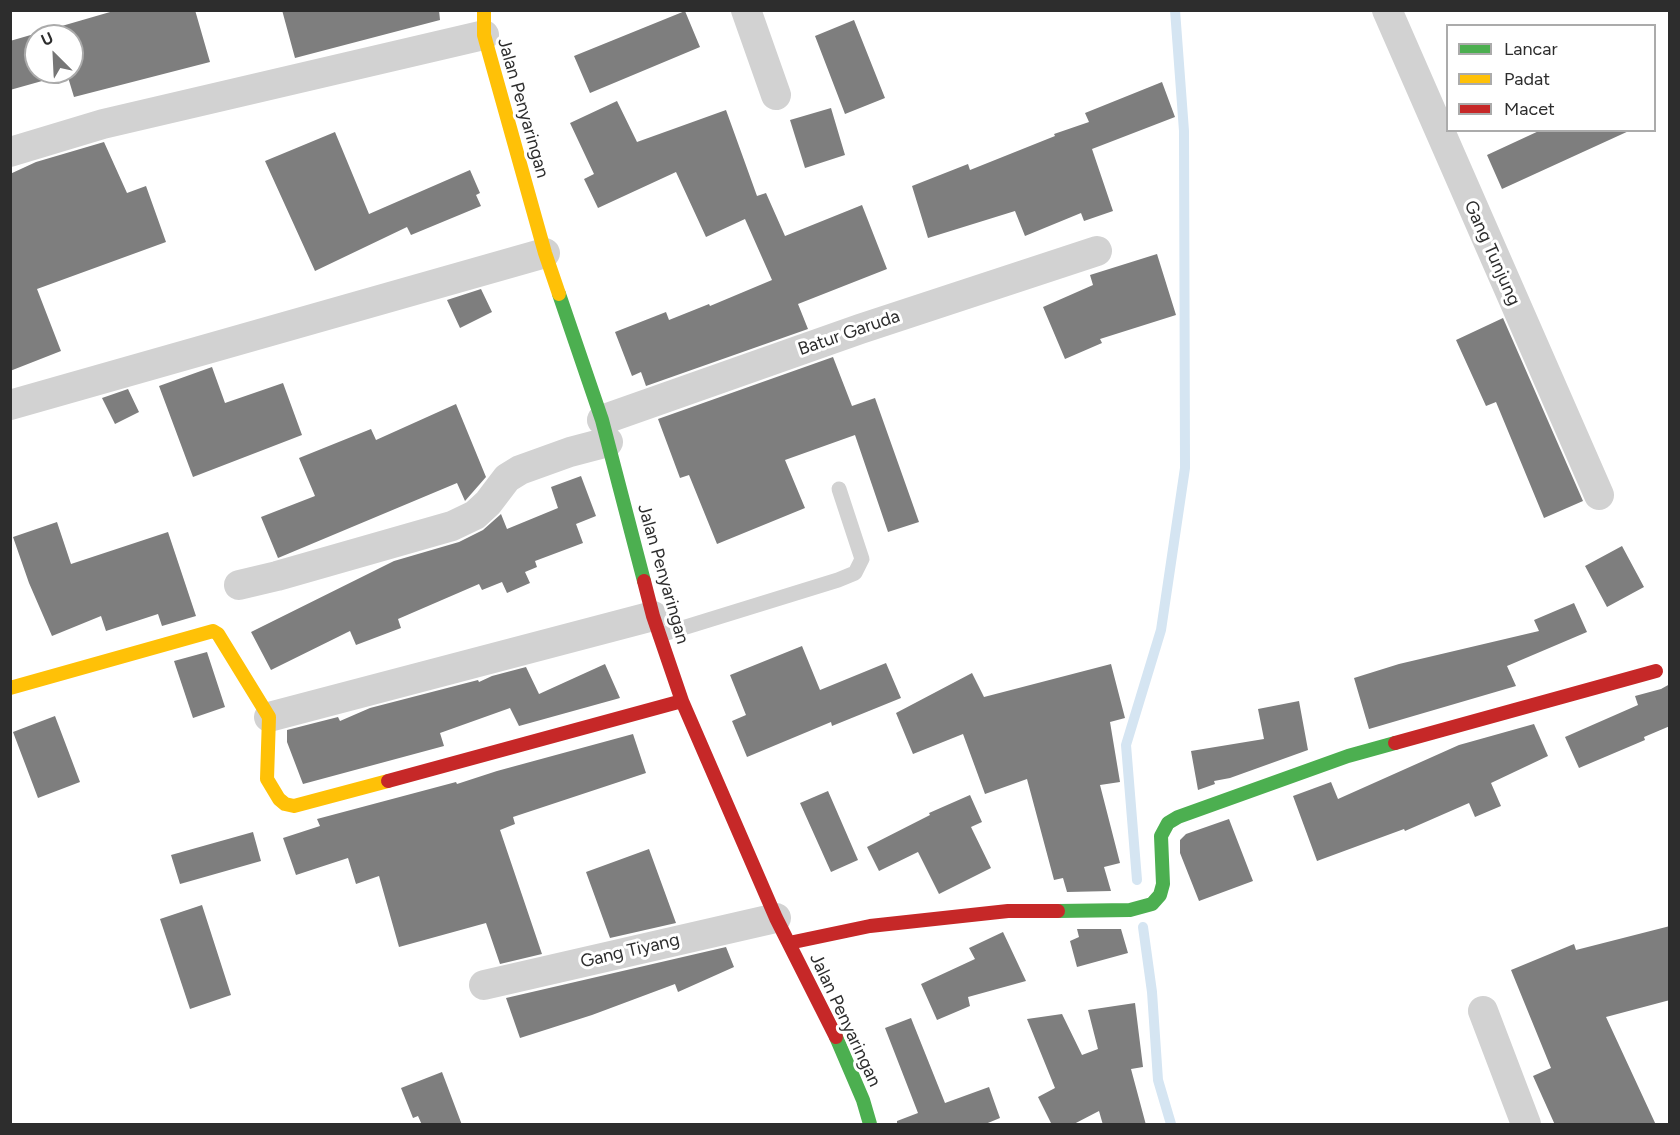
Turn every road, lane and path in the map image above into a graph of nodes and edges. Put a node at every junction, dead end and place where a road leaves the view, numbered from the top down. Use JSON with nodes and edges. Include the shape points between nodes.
{"nodes":[{"id":1,"x":746,"y":10,"type":"edge"},
{"id":2,"x":1387,"y":10,"type":"edge"},
{"id":3,"x":484,"y":23,"type":"edge"},
{"id":4,"x":776,"y":95,"type":"dead end"},
{"id":5,"x":10,"y":152,"type":"edge"},
{"id":6,"x":1097,"y":251,"type":"dead end"},
{"id":7,"x":545,"y":253,"type":"junction"},
{"id":8,"x":10,"y":405,"type":"edge"},
{"id":9,"x":605,"y":431,"type":"junction"},
{"id":10,"x":839,"y":489,"type":"dead end"},
{"id":11,"x":1599,"y":495,"type":"dead end"},
{"id":12,"x":239,"y":585,"type":"dead end"},
{"id":13,"x":656,"y":625,"type":"junction"},
{"id":14,"x":1656,"y":671,"type":"dead end"},
{"id":15,"x":10,"y":688,"type":"edge"},
{"id":16,"x":682,"y":701,"type":"junction"},
{"id":17,"x":269,"y":717,"type":"junction"},
{"id":18,"x":783,"y":930,"type":"junction"},
{"id":19,"x":484,"y":984,"type":"dead end"},
{"id":20,"x":1483,"y":1011,"type":"dead end"},
{"id":21,"x":870,"y":1125,"type":"edge"},
{"id":22,"x":1526,"y":1125,"type":"edge"}],
"edges":[{"from":1,"to":4,"type":"street"},
{"from":2,"to":11,"type":"street","name":"Gang Tunjung"},
{"from":3,"to":5,"type":"street"},
{"from":3,"to":7,"type":"street","name":"Jalan Penyaringan"},
{"from":6,"to":9,"type":"street","name":"Batur Garuda","via":[[860,329]]},
{"from":7,"to":8,"type":"street"},
{"from":7,"to":9,"type":"street","name":"Jalan Penyaringan"},
{"from":9,"to":12,"type":"street","name":"Batur Garuda","via":[[570,452],[507,478],[475,515],[452,526]]},
{"from":9,"to":13,"type":"street","name":"Jalan Penyaringan"},
{"from":10,"to":13,"type":"lane","via":[[862,558],[855,573],[827,584]]},
{"from":13,"to":16,"type":"street","name":"Jalan Penyaringan"},
{"from":13,"to":17,"type":"street"},
{"from":14,"to":18,"type":"street","via":[[1348,756],[1178,817],[1161,836],[1163,884],[1152,904],[1130,910],[997,912],[870,926]]},
{"from":15,"to":17,"type":"street","via":[[213,631]]},
{"from":16,"to":17,"type":"street","via":[[294,806],[279,799],[267,779]]},
{"from":16,"to":18,"type":"street","name":"Jalan Penyaringan"},
{"from":18,"to":19,"type":"street","name":"Gang Tiyang"},
{"from":18,"to":21,"type":"street","name":"Jalan Penyaringan","via":[[831,1026]]},
{"from":20,"to":22,"type":"street"}]}
